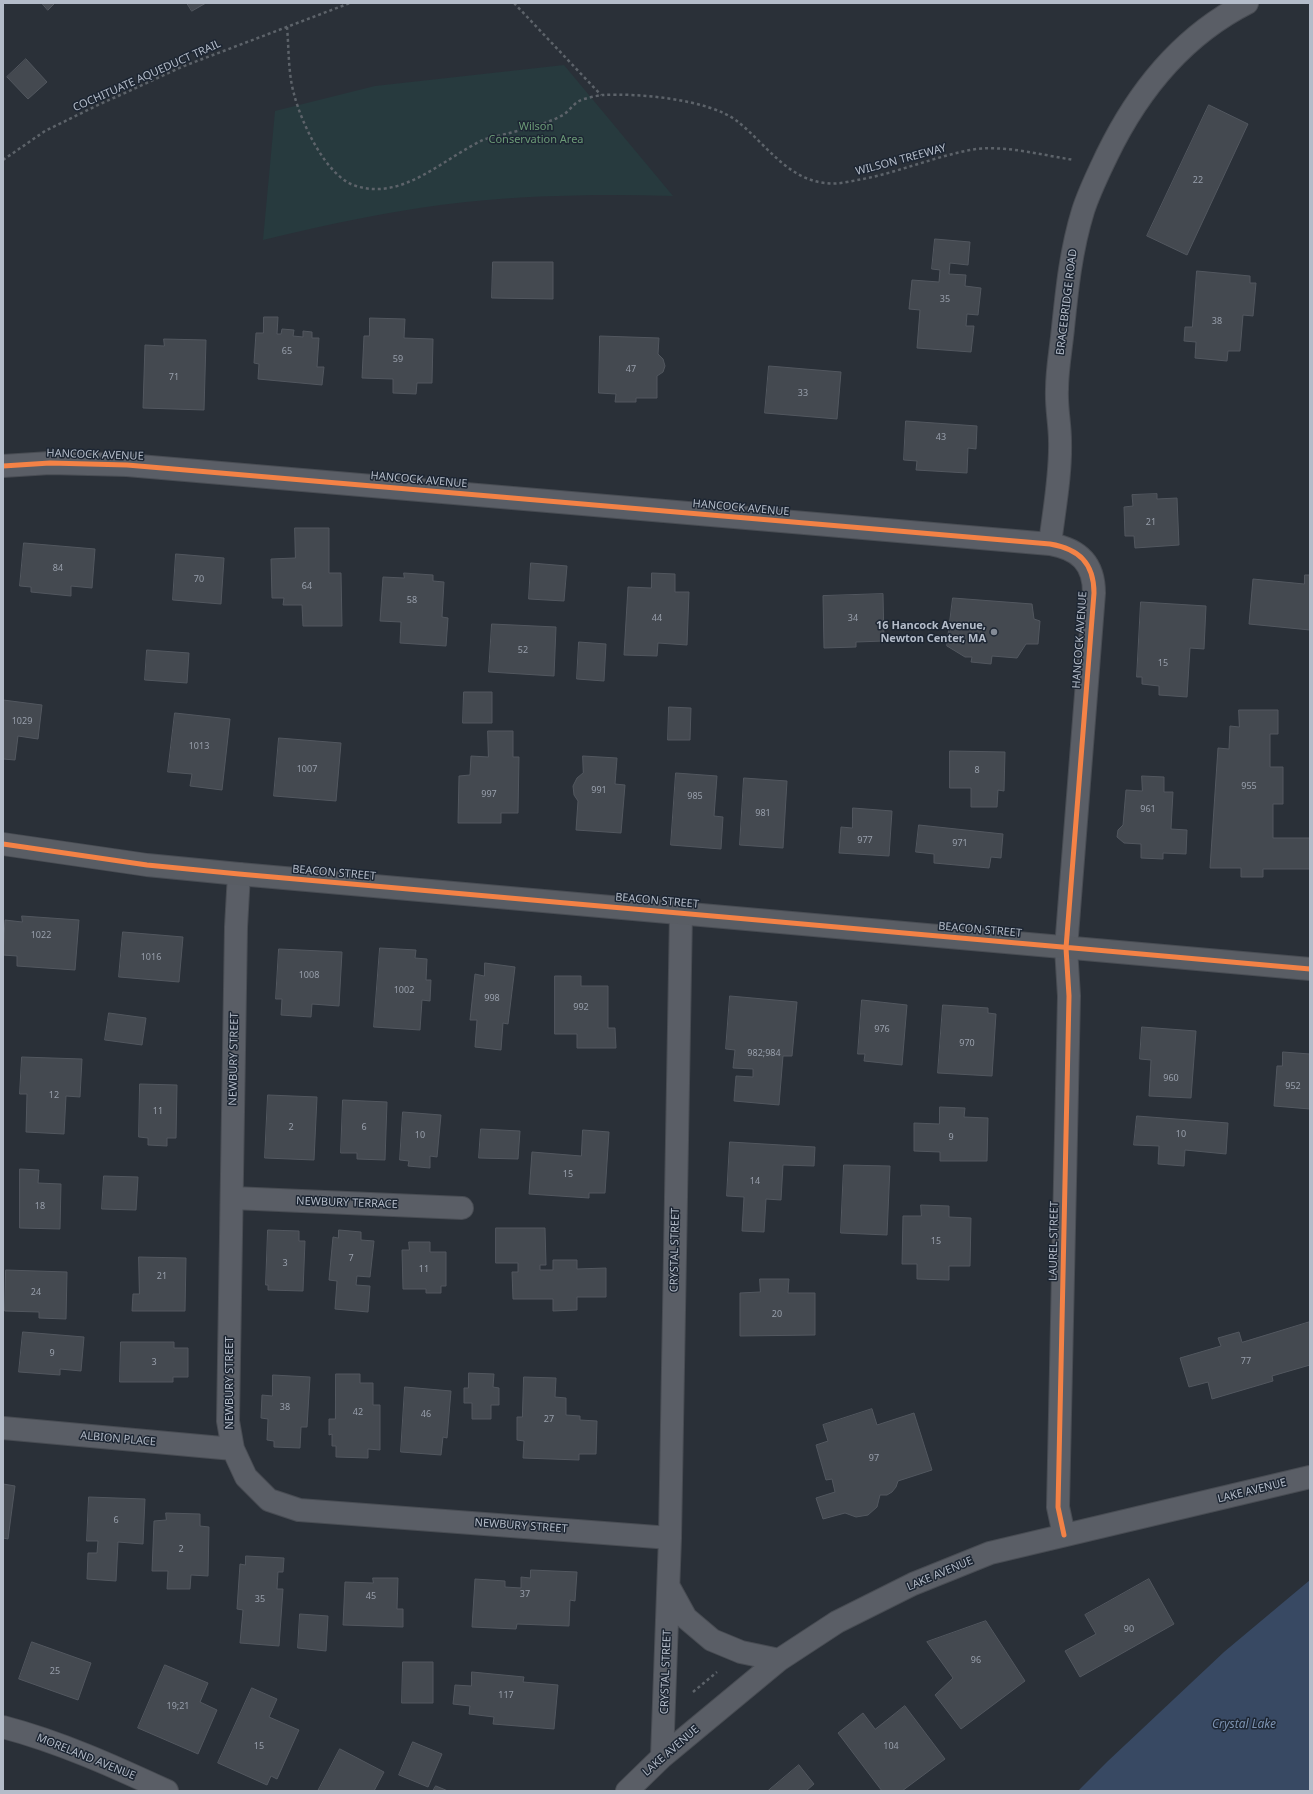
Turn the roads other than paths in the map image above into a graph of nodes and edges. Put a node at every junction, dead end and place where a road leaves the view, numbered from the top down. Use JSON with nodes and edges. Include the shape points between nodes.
{"nodes":[{"id":1,"x":1246,"y":3,"type":"edge"},
{"id":2,"x":3,"y":466,"type":"edge"},
{"id":3,"x":1050,"y":544,"type":"junction"},
{"id":4,"x":3,"y":844,"type":"edge"},
{"id":5,"x":239,"y":874,"type":"junction"},
{"id":6,"x":681,"y":913,"type":"junction"},
{"id":7,"x":1066,"y":948,"type":"junction"},
{"id":8,"x":1310,"y":969,"type":"edge"},
{"id":9,"x":233,"y":1198,"type":"junction"},
{"id":10,"x":462,"y":1208,"type":"dead end"},
{"id":11,"x":3,"y":1428,"type":"edge"},
{"id":12,"x":233,"y":1449,"type":"junction"},
{"id":13,"x":1310,"y":1477,"type":"edge"},
{"id":14,"x":1064,"y":1535,"type":"junction"},
{"id":15,"x":670,"y":1538,"type":"junction"},
{"id":16,"x":669,"y":1587,"type":"junction"},
{"id":17,"x":779,"y":1660,"type":"junction"},
{"id":18,"x":3,"y":1727,"type":"edge"},
{"id":19,"x":662,"y":1758,"type":"junction"},
{"id":20,"x":167,"y":1791,"type":"edge"},
{"id":21,"x":627,"y":1791,"type":"edge"}],
"edges":[{"from":1,"to":3,"type":"street","name":"BRACEBRIDGE ROAD","via":[[1200,33],[1165,66],[1138,100],[1103,164],[1083,211],[1071,259],[1056,389],[1060,441]]},
{"from":2,"to":3,"type":"street","name":"HANCOCK AVENUE","via":[[50,463],[127,466]]},
{"from":3,"to":7,"type":"street","name":"HANCOCK AVENUE","via":[[1076,552],[1088,566],[1094,583]]},
{"from":4,"to":5,"type":"main road","name":"BEACON STREET","via":[[147,865]]},
{"from":5,"to":6,"type":"main road","name":"BEACON STREET"},
{"from":5,"to":9,"type":"street","name":"NEWBURY STREET","via":[[236,926]]},
{"from":6,"to":7,"type":"main road","name":"BEACON STREET"},
{"from":6,"to":15,"type":"street","name":"CRYSTAL STREET"},
{"from":7,"to":8,"type":"main road","name":"BEACON STREET"},
{"from":7,"to":14,"type":"street","name":"LAUREL STREET","via":[[1069,983],[1058,1507]]},
{"from":9,"to":10,"type":"street","name":"NEWBURY TERRACE"},
{"from":9,"to":12,"type":"street","name":"NEWBURY STREET","via":[[228,1421]]},
{"from":11,"to":12,"type":"street","name":"ALBION PLACE"},
{"from":12,"to":15,"type":"street","name":"NEWBURY STREET","via":[[246,1477],[269,1500],[299,1510]]},
{"from":13,"to":14,"type":"street","name":"LAKE AVENUE"},
{"from":14,"to":17,"type":"street","name":"LAKE AVENUE","via":[[990,1553],[913,1584],[837,1622]]},
{"from":15,"to":16,"type":"street","name":"CRYSTAL STREET"},
{"from":16,"to":17,"type":"street","name":"CRYSTAL STREET","via":[[686,1618],[712,1640],[741,1652]]},
{"from":16,"to":19,"type":"street","name":"CRYSTAL STREET"},
{"from":17,"to":19,"type":"street","name":"LAKE AVENUE"},
{"from":18,"to":20,"type":"street","name":"MORELAND AVENUE","via":[[37,1736]]},
{"from":19,"to":21,"type":"street","name":"LAKE AVENUE"}]}
